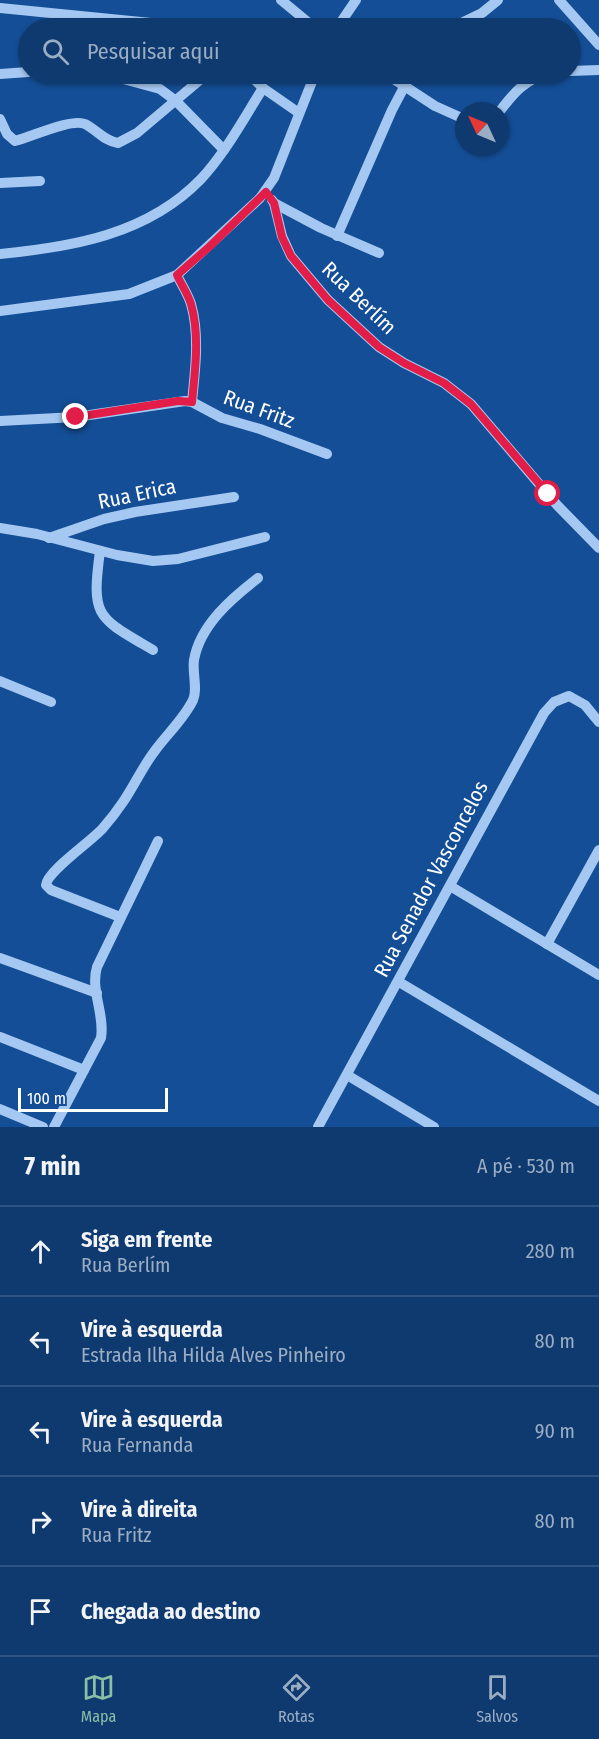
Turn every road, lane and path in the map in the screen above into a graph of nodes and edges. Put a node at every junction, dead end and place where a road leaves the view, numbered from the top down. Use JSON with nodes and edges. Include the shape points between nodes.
{"nodes":[{"id":1,"x":281,"y":0,"type":"edge"},
{"id":2,"x":356,"y":0,"type":"edge"},
{"id":3,"x":498,"y":0,"type":"edge"},
{"id":4,"x":559,"y":0,"type":"edge"},
{"id":5,"x":0,"y":8,"type":"edge"},
{"id":6,"x":95,"y":18,"type":"edge"},
{"id":7,"x":303,"y":18,"type":"edge"},
{"id":8,"x":344,"y":18,"type":"edge"},
{"id":9,"x":472,"y":18,"type":"edge"},
{"id":10,"x":575,"y":18,"type":"edge"},
{"id":11,"x":581,"y":25,"type":"edge"},
{"id":12,"x":599,"y":45,"type":"edge"},
{"id":13,"x":599,"y":70,"type":"edge"},
{"id":14,"x":581,"y":71,"type":"edge"},
{"id":15,"x":18,"y":73,"type":"edge"},
{"id":16,"x":0,"y":74,"type":"edge"},
{"id":17,"x":142,"y":84,"type":"edge"},
{"id":18,"x":196,"y":84,"type":"edge"},
{"id":19,"x":259,"y":84,"type":"edge"},
{"id":20,"x":311,"y":84,"type":"edge"},
{"id":21,"x":402,"y":84,"type":"edge"},
{"id":22,"x":525,"y":84,"type":"edge"},
{"id":23,"x":405,"y":86,"type":"junction"},
{"id":24,"x":263,"y":88,"type":"junction"},
{"id":25,"x":176,"y":101,"type":"junction"},
{"id":26,"x":508,"y":102,"type":"edge"},
{"id":27,"x":299,"y":114,"type":"junction"},
{"id":28,"x":455,"y":115,"type":"edge"},
{"id":29,"x":0,"y":119,"type":"edge"},
{"id":30,"x":224,"y":150,"type":"junction"},
{"id":31,"x":40,"y":181,"type":"dead end"},
{"id":32,"x":0,"y":183,"type":"edge"},
{"id":33,"x":266,"y":192,"type":"junction"},
{"id":34,"x":274,"y":203,"type":"junction"},
{"id":35,"x":337,"y":236,"type":"junction"},
{"id":36,"x":379,"y":253,"type":"dead end"},
{"id":37,"x":0,"y":254,"type":"edge"},
{"id":38,"x":177,"y":275,"type":"junction"},
{"id":39,"x":0,"y":311,"type":"edge"},
{"id":40,"x":192,"y":402,"type":"junction"},
{"id":41,"x":0,"y":420,"type":"edge"},
{"id":42,"x":327,"y":454,"type":"dead end"},
{"id":43,"x":234,"y":497,"type":"dead end"},
{"id":44,"x":0,"y":528,"type":"edge"},
{"id":45,"x":265,"y":537,"type":"dead end"},
{"id":46,"x":49,"y":538,"type":"junction"},
{"id":47,"x":599,"y":548,"type":"edge"},
{"id":48,"x":100,"y":551,"type":"junction"},
{"id":49,"x":258,"y":579,"type":"dead end"},
{"id":50,"x":153,"y":650,"type":"dead end"},
{"id":51,"x":0,"y":681,"type":"edge"},
{"id":52,"x":51,"y":702,"type":"dead end"},
{"id":53,"x":599,"y":722,"type":"edge"},
{"id":54,"x":158,"y":842,"type":"dead end"},
{"id":55,"x":599,"y":850,"type":"edge"},
{"id":56,"x":450,"y":886,"type":"junction"},
{"id":57,"x":120,"y":916,"type":"junction"},
{"id":58,"x":547,"y":944,"type":"junction"},
{"id":59,"x":0,"y":958,"type":"edge"},
{"id":60,"x":599,"y":975,"type":"edge"},
{"id":61,"x":399,"y":982,"type":"junction"},
{"id":62,"x":97,"y":993,"type":"junction"},
{"id":63,"x":0,"y":1037,"type":"edge"},
{"id":64,"x":84,"y":1070,"type":"junction"},
{"id":65,"x":347,"y":1075,"type":"junction"},
{"id":66,"x":599,"y":1101,"type":"edge"},
{"id":67,"x":0,"y":1109,"type":"edge"},
{"id":68,"x":43,"y":1127,"type":"edge"},
{"id":69,"x":54,"y":1127,"type":"edge"},
{"id":70,"x":318,"y":1127,"type":"edge"},
{"id":71,"x":434,"y":1127,"type":"edge"}],
"edges":[{"from":1,"to":7,"type":"street"},
{"from":2,"to":8,"type":"street"},
{"from":3,"to":9,"type":"street"},
{"from":4,"to":10,"type":"street"},
{"from":5,"to":6,"type":"street"},
{"from":11,"to":12,"type":"street"},
{"from":13,"to":14,"type":"street"},
{"from":15,"to":16,"type":"street"},
{"from":17,"to":25,"type":"street","via":[[160,89]]},
{"from":18,"to":25,"type":"street"},
{"from":19,"to":24,"type":"street"},
{"from":20,"to":27,"type":"street"},
{"from":21,"to":23,"type":"street"},
{"from":22,"to":26,"type":"street"},
{"from":23,"to":28,"type":"street"},
{"from":23,"to":35,"type":"street"},
{"from":24,"to":27,"type":"street"},
{"from":24,"to":30,"type":"street"},
{"from":25,"to":29,"type":"street","via":[[137,133],[118,143],[80,123],[15,141]]},
{"from":25,"to":30,"type":"street"},
{"from":27,"to":33,"type":"street"},
{"from":30,"to":37,"type":"street","via":[[187,192],[127,228],[56,248]]},
{"from":31,"to":32,"type":"street"},
{"from":33,"to":34,"type":"street"},
{"from":33,"to":38,"type":"street"},
{"from":34,"to":35,"type":"street"},
{"from":34,"to":47,"type":"street","name":"Rua Berlím","via":[[291,256],[328,300],[379,347],[444,383],[471,404]]},
{"from":35,"to":36,"type":"street"},
{"from":38,"to":39,"type":"street","via":[[129,294]]},
{"from":38,"to":40,"type":"street","via":[[195,321]]},
{"from":40,"to":41,"type":"street","name":"Rua Fritz","via":[[76,417]]},
{"from":40,"to":42,"type":"street","name":"Rua Fritz","via":[[222,418]]},
{"from":43,"to":46,"type":"street","name":"Rua Erica","via":[[135,512]]},
{"from":44,"to":46,"type":"street"},
{"from":45,"to":48,"type":"street","via":[[160,561]]},
{"from":46,"to":48,"type":"street"},
{"from":48,"to":50,"type":"street","via":[[96,589],[100,610],[115,628]]},
{"from":49,"to":57,"type":"street","via":[[219,612],[201,640],[194,660],[194,699],[154,750],[123,803],[103,828],[46,879],[51,890]]},
{"from":51,"to":52,"type":"street"},
{"from":53,"to":56,"type":"street","name":"Rua Senador Vasconcelos","via":[[574,697],[565,697],[549,706]]},
{"from":54,"to":57,"type":"street"},
{"from":55,"to":58,"type":"street"},
{"from":56,"to":58,"type":"street"},
{"from":56,"to":61,"type":"street","name":"Rua Senador Vasconcelos"},
{"from":57,"to":62,"type":"street","via":[[95,972]]},
{"from":58,"to":60,"type":"street"},
{"from":59,"to":62,"type":"street"},
{"from":61,"to":65,"type":"street","name":"Rua Senador Vasconcelos"},
{"from":61,"to":66,"type":"street"},
{"from":62,"to":64,"type":"street","via":[[102,1030]]},
{"from":63,"to":64,"type":"street"},
{"from":64,"to":69,"type":"street"},
{"from":65,"to":70,"type":"street","name":"Rua Senador Vasconcelos"},
{"from":65,"to":71,"type":"street"},
{"from":67,"to":68,"type":"street"}]}
